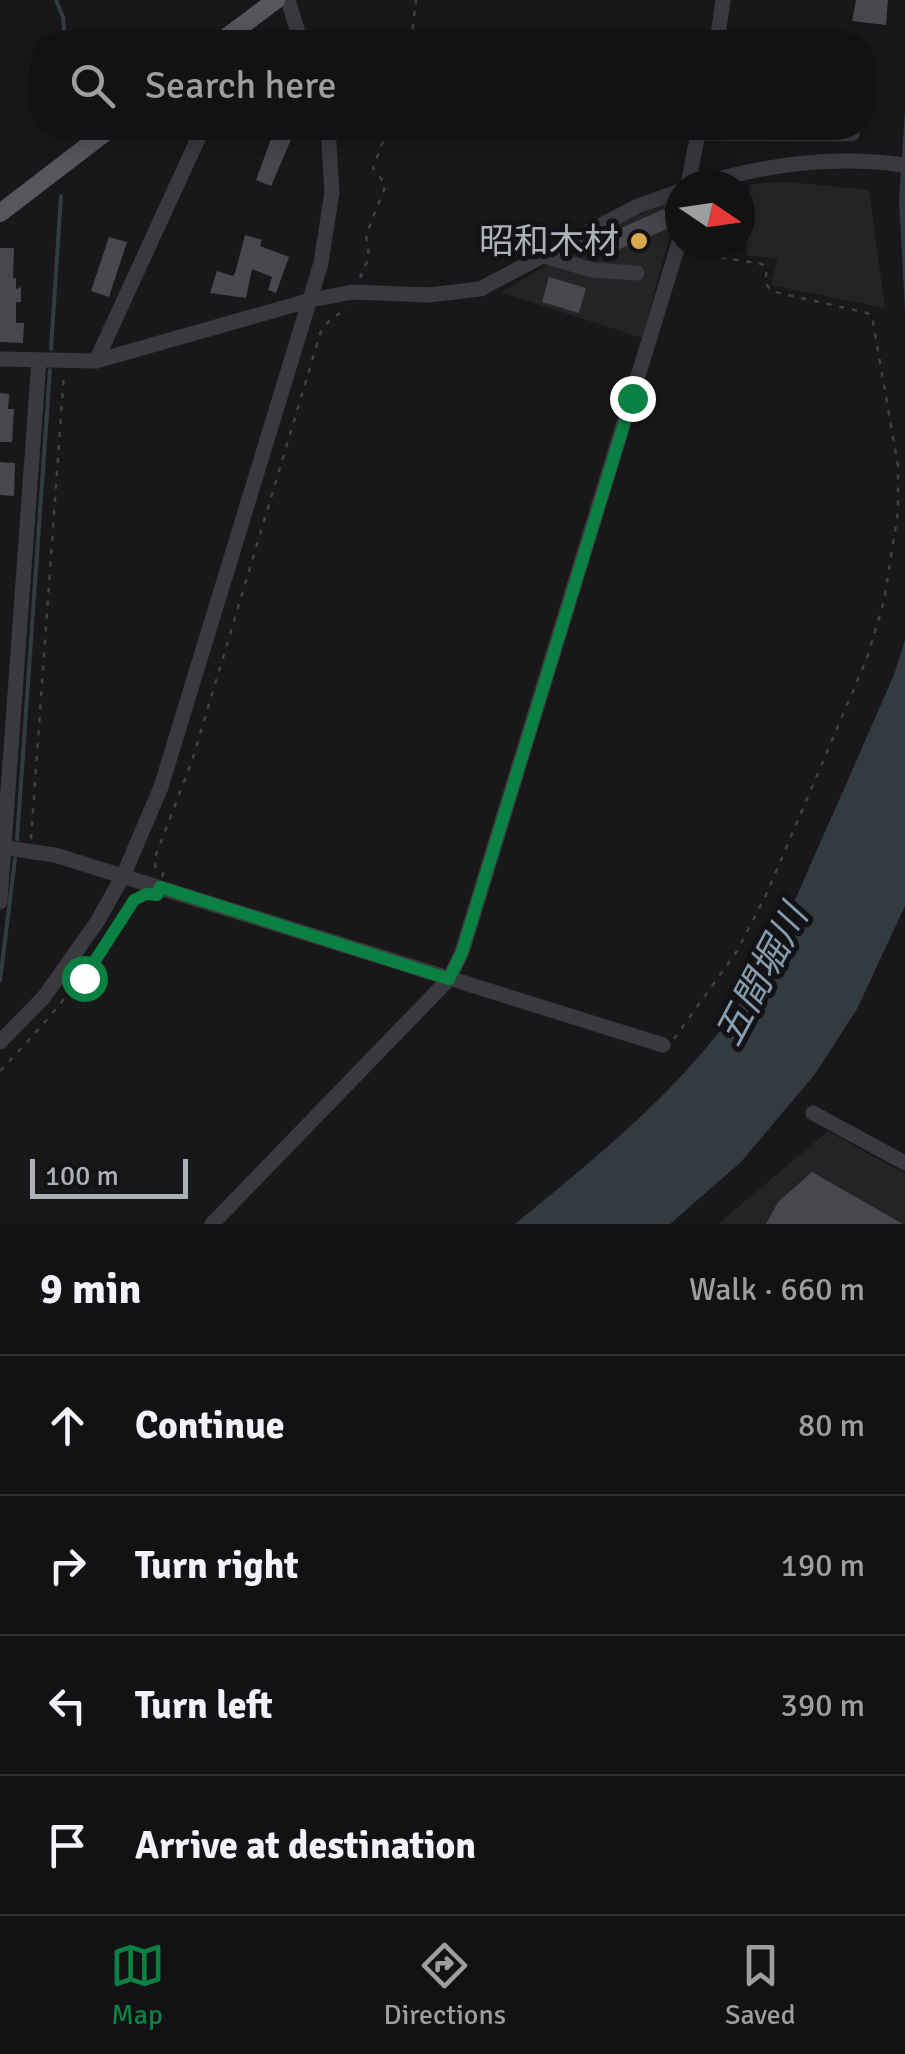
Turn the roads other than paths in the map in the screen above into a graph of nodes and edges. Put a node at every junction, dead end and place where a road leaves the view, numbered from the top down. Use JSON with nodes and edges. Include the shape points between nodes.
{"nodes":[{"id":1,"x":276,"y":0,"type":"edge"},
{"id":2,"x":288,"y":0,"type":"edge"},
{"id":3,"x":723,"y":0,"type":"edge"},
{"id":4,"x":236,"y":30,"type":"edge"},
{"id":5,"x":297,"y":30,"type":"edge"},
{"id":6,"x":719,"y":30,"type":"edge"},
{"id":7,"x":95,"y":140,"type":"edge"},
{"id":8,"x":197,"y":140,"type":"edge"},
{"id":9,"x":329,"y":140,"type":"edge"},
{"id":10,"x":696,"y":140,"type":"edge"},
{"id":11,"x":905,"y":165,"type":"edge"},
{"id":12,"x":691,"y":170,"type":"edge"},
{"id":13,"x":755,"y":170,"type":"edge"},
{"id":14,"x":665,"y":196,"type":"edge"},
{"id":15,"x":0,"y":213,"type":"edge"},
{"id":16,"x":544,"y":256,"type":"junction"},
{"id":17,"x":673,"y":260,"type":"edge"},
{"id":18,"x":637,"y":274,"type":"dead end"},
{"id":19,"x":311,"y":300,"type":"junction"},
{"id":20,"x":0,"y":359,"type":"edge"},
{"id":21,"x":39,"y":360,"type":"junction"},
{"id":22,"x":96,"y":361,"type":"junction"},
{"id":23,"x":3,"y":847,"type":"edge"},
{"id":24,"x":124,"y":876,"type":"junction"},
{"id":25,"x":0,"y":902,"type":"edge"},
{"id":26,"x":449,"y":979,"type":"junction"},
{"id":27,"x":0,"y":1042,"type":"edge"},
{"id":28,"x":663,"y":1045,"type":"road end"},
{"id":29,"x":813,"y":1114,"type":"dead end"},
{"id":30,"x":905,"y":1164,"type":"edge"},
{"id":31,"x":212,"y":1224,"type":"edge"}],
"edges":[{"from":1,"to":4,"type":"main road"},
{"from":2,"to":5,"type":"street"},
{"from":3,"to":6,"type":"street"},
{"from":7,"to":15,"type":"main road"},
{"from":8,"to":22,"type":"street"},
{"from":9,"to":19,"type":"street","via":[[329,222]]},
{"from":10,"to":12,"type":"street"},
{"from":11,"to":13,"type":"street","via":[[808,161]]},
{"from":14,"to":16,"type":"street"},
{"from":16,"to":18,"type":"street"},
{"from":16,"to":19,"type":"street","via":[[460,294],[353,292]]},
{"from":17,"to":26,"type":"street"},
{"from":19,"to":22,"type":"street"},
{"from":19,"to":24,"type":"street","via":[[161,787]]},
{"from":20,"to":21,"type":"street"},
{"from":21,"to":22,"type":"street"},
{"from":21,"to":23,"type":"street"},
{"from":23,"to":24,"type":"street"},
{"from":23,"to":25,"type":"street"},
{"from":24,"to":26,"type":"street"},
{"from":24,"to":27,"type":"street","via":[[44,997]]},
{"from":26,"to":28,"type":"street"},
{"from":26,"to":31,"type":"street"},
{"from":29,"to":30,"type":"street"}]}
